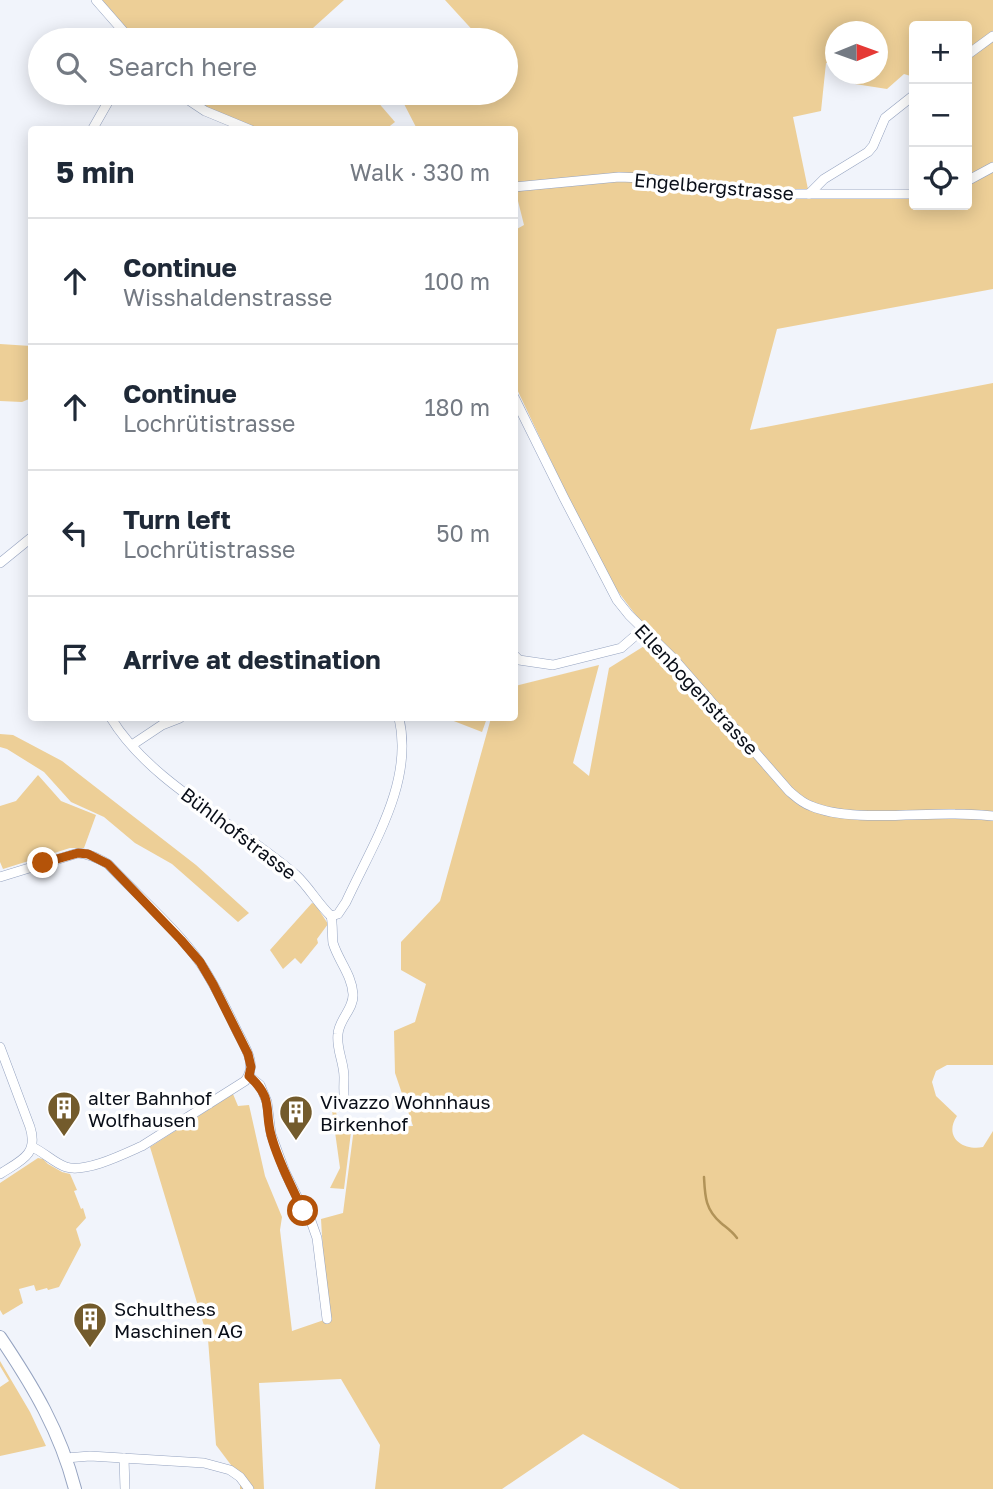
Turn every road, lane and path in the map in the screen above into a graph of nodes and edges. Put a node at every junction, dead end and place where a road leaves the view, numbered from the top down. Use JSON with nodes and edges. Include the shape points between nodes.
{"nodes":[{"id":1,"x":96,"y":0,"type":"edge"},
{"id":2,"x":120,"y":28,"type":"edge"},
{"id":3,"x":993,"y":36,"type":"edge"},
{"id":4,"x":972,"y":51,"type":"edge"},
{"id":5,"x":909,"y":99,"type":"edge"},
{"id":6,"x":106,"y":105,"type":"edge"},
{"id":7,"x":196,"y":105,"type":"edge"},
{"id":8,"x":94,"y":126,"type":"edge"},
{"id":9,"x":241,"y":126,"type":"edge"},
{"id":10,"x":993,"y":167,"type":"edge"},
{"id":11,"x":972,"y":178,"type":"edge"},
{"id":12,"x":518,"y":187,"type":"edge"},
{"id":13,"x":809,"y":194,"type":"junction"},
{"id":14,"x":909,"y":194,"type":"edge"},
{"id":15,"x":518,"y":405,"type":"edge"},
{"id":16,"x":28,"y":540,"type":"edge"},
{"id":17,"x":0,"y":563,"type":"edge"},
{"id":18,"x":643,"y":629,"type":"junction"},
{"id":19,"x":518,"y":659,"type":"edge"},
{"id":20,"x":113,"y":721,"type":"edge"},
{"id":21,"x":172,"y":721,"type":"edge"},
{"id":22,"x":399,"y":721,"type":"edge"},
{"id":23,"x":132,"y":745,"type":"junction"},
{"id":24,"x":993,"y":816,"type":"edge"},
{"id":25,"x":0,"y":877,"type":"edge"},
{"id":26,"x":331,"y":916,"type":"junction"},
{"id":27,"x":0,"y":1047,"type":"edge"},
{"id":28,"x":249,"y":1076,"type":"junction"},
{"id":29,"x":345,"y":1104,"type":"dead end"},
{"id":30,"x":32,"y":1147,"type":"junction"},
{"id":31,"x":0,"y":1174,"type":"edge"},
{"id":32,"x":327,"y":1319,"type":"dead end"},
{"id":33,"x":0,"y":1337,"type":"edge"},
{"id":34,"x":66,"y":1458,"type":"junction"},
{"id":35,"x":124,"y":1458,"type":"junction"},
{"id":36,"x":75,"y":1489,"type":"edge"},
{"id":37,"x":125,"y":1489,"type":"edge"},
{"id":38,"x":249,"y":1489,"type":"edge"}],
"edges":[{"from":1,"to":2,"type":"street"},
{"from":3,"to":4,"type":"street"},
{"from":5,"to":13,"type":"street","via":[[886,118],[868,152],[824,179]]},
{"from":6,"to":8,"type":"street"},
{"from":7,"to":9,"type":"street"},
{"from":10,"to":11,"type":"street"},
{"from":12,"to":13,"type":"street","name":"Engelbergstrasse","via":[[619,177],[749,193]]},
{"from":13,"to":14,"type":"street","name":"Engelbergstrasse"},
{"from":15,"to":18,"type":"street","name":"Ellenbogenstrasse","via":[[617,600]]},
{"from":16,"to":17,"type":"street"},
{"from":18,"to":19,"type":"street","via":[[621,648],[552,665]]},
{"from":18,"to":24,"type":"street","name":"Ellenbogenstrasse","via":[[789,791],[809,806],[869,815]]},
{"from":20,"to":23,"type":"street","name":"Bühlhofstrasse"},
{"from":21,"to":23,"type":"street"},
{"from":22,"to":26,"type":"street","via":[[401,764],[394,796],[346,902]]},
{"from":23,"to":26,"type":"street","name":"Bühlhofstrasse","via":[[166,778],[298,877]]},
{"from":25,"to":28,"type":"street","via":[[78,853],[108,864],[200,962],[248,1054]]},
{"from":26,"to":29,"type":"street","via":[[333,941],[353,993],[338,1030]]},
{"from":27,"to":30,"type":"street","via":[[30,1127]]},
{"from":28,"to":30,"type":"street","via":[[142,1146],[108,1160],[70,1168]]},
{"from":28,"to":32,"type":"street","via":[[267,1102],[271,1134],[317,1238]]},
{"from":30,"to":31,"type":"street"},
{"from":33,"to":34,"type":"main road","via":[[32,1385]]},
{"from":34,"to":35,"type":"street"},
{"from":34,"to":36,"type":"main road"},
{"from":35,"to":37,"type":"street"},
{"from":35,"to":38,"type":"street","via":[[216,1465],[235,1473]]}]}
